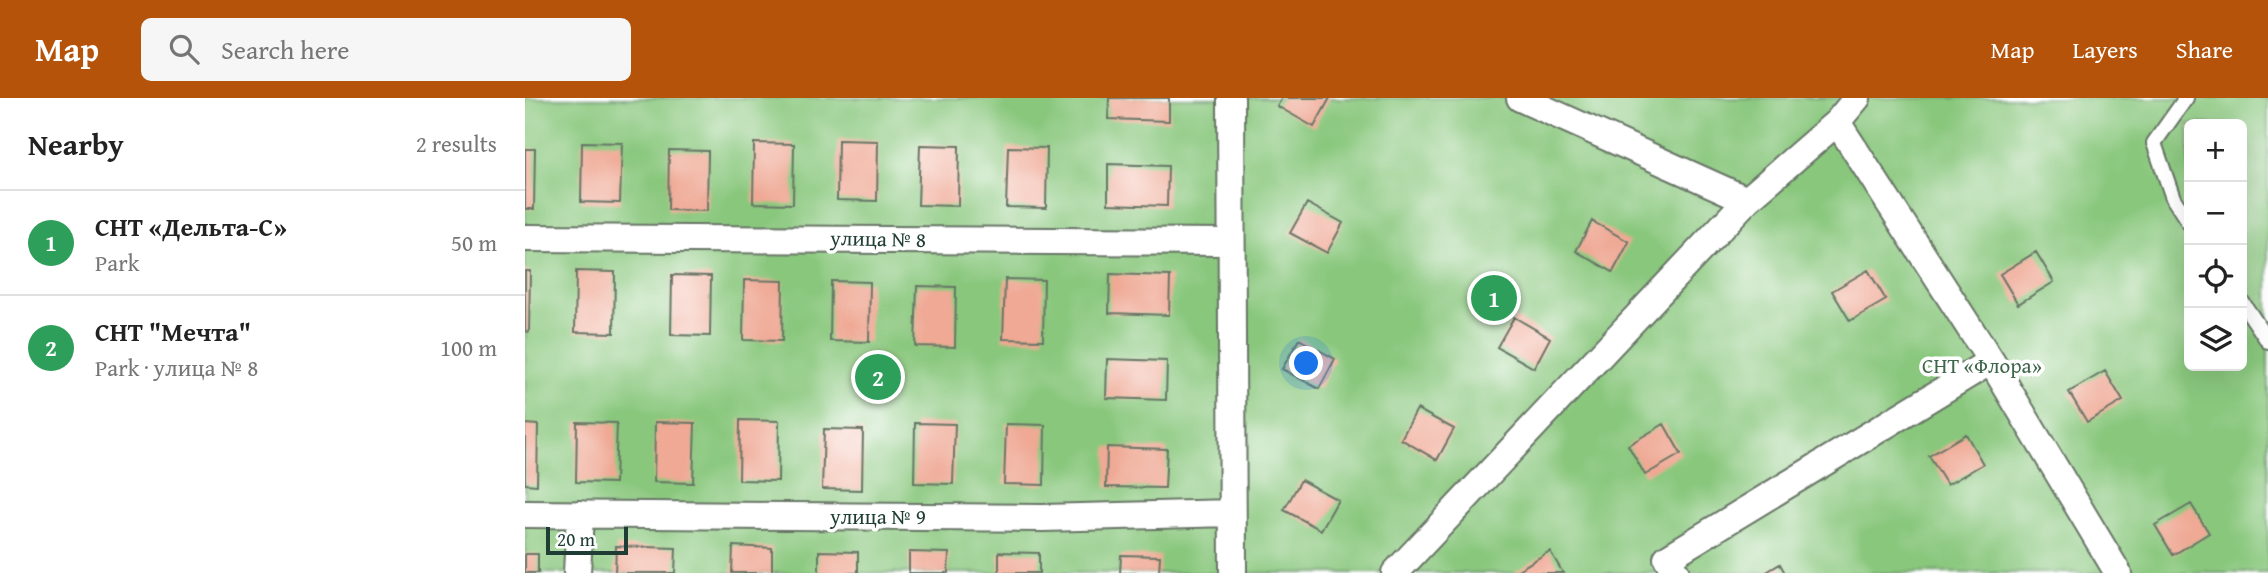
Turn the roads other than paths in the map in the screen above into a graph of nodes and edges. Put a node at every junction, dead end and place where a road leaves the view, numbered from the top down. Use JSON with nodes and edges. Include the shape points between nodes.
{"nodes":[{"id":1,"x":1231,"y":98,"type":"edge"},
{"id":2,"x":1520,"y":98,"type":"edge"},
{"id":3,"x":1857,"y":98,"type":"edge"},
{"id":4,"x":2186,"y":98,"type":"edge"},
{"id":5,"x":1837,"y":122,"type":"junction"},
{"id":6,"x":1747,"y":200,"type":"junction"},
{"id":7,"x":2184,"y":215,"type":"edge"},
{"id":8,"x":525,"y":237,"type":"edge"},
{"id":9,"x":1231,"y":242,"type":"junction"},
{"id":10,"x":2246,"y":308,"type":"edge"},
{"id":11,"x":2268,"y":341,"type":"edge"},
{"id":12,"x":1991,"y":361,"type":"junction"},
{"id":13,"x":1231,"y":513,"type":"junction"},
{"id":14,"x":525,"y":514,"type":"edge"},
{"id":15,"x":580,"y":514,"type":"junction"},
{"id":16,"x":577,"y":573,"type":"edge"},
{"id":17,"x":1233,"y":573,"type":"edge"},
{"id":18,"x":1395,"y":573,"type":"edge"},
{"id":19,"x":1676,"y":573,"type":"edge"},
{"id":20,"x":2118,"y":573,"type":"edge"}],
"edges":[{"from":1,"to":9,"type":"street"},
{"from":2,"to":6,"type":"street"},
{"from":3,"to":5,"type":"street"},
{"from":4,"to":7,"type":"lane","via":[[2154,143],[2173,198]]},
{"from":5,"to":6,"type":"street"},
{"from":5,"to":12,"type":"street"},
{"from":6,"to":18,"type":"street"},
{"from":8,"to":9,"type":"street","name":"улица № 8"},
{"from":9,"to":13,"type":"street"},
{"from":10,"to":11,"type":"lane"},
{"from":12,"to":19,"type":"street","via":[[1667,558]]},
{"from":12,"to":20,"type":"street"},
{"from":13,"to":15,"type":"street","name":"улица № 9","via":[[1043,518]]},
{"from":13,"to":17,"type":"street"},
{"from":14,"to":15,"type":"street","name":"улица № 9"},
{"from":15,"to":16,"type":"street"}]}
